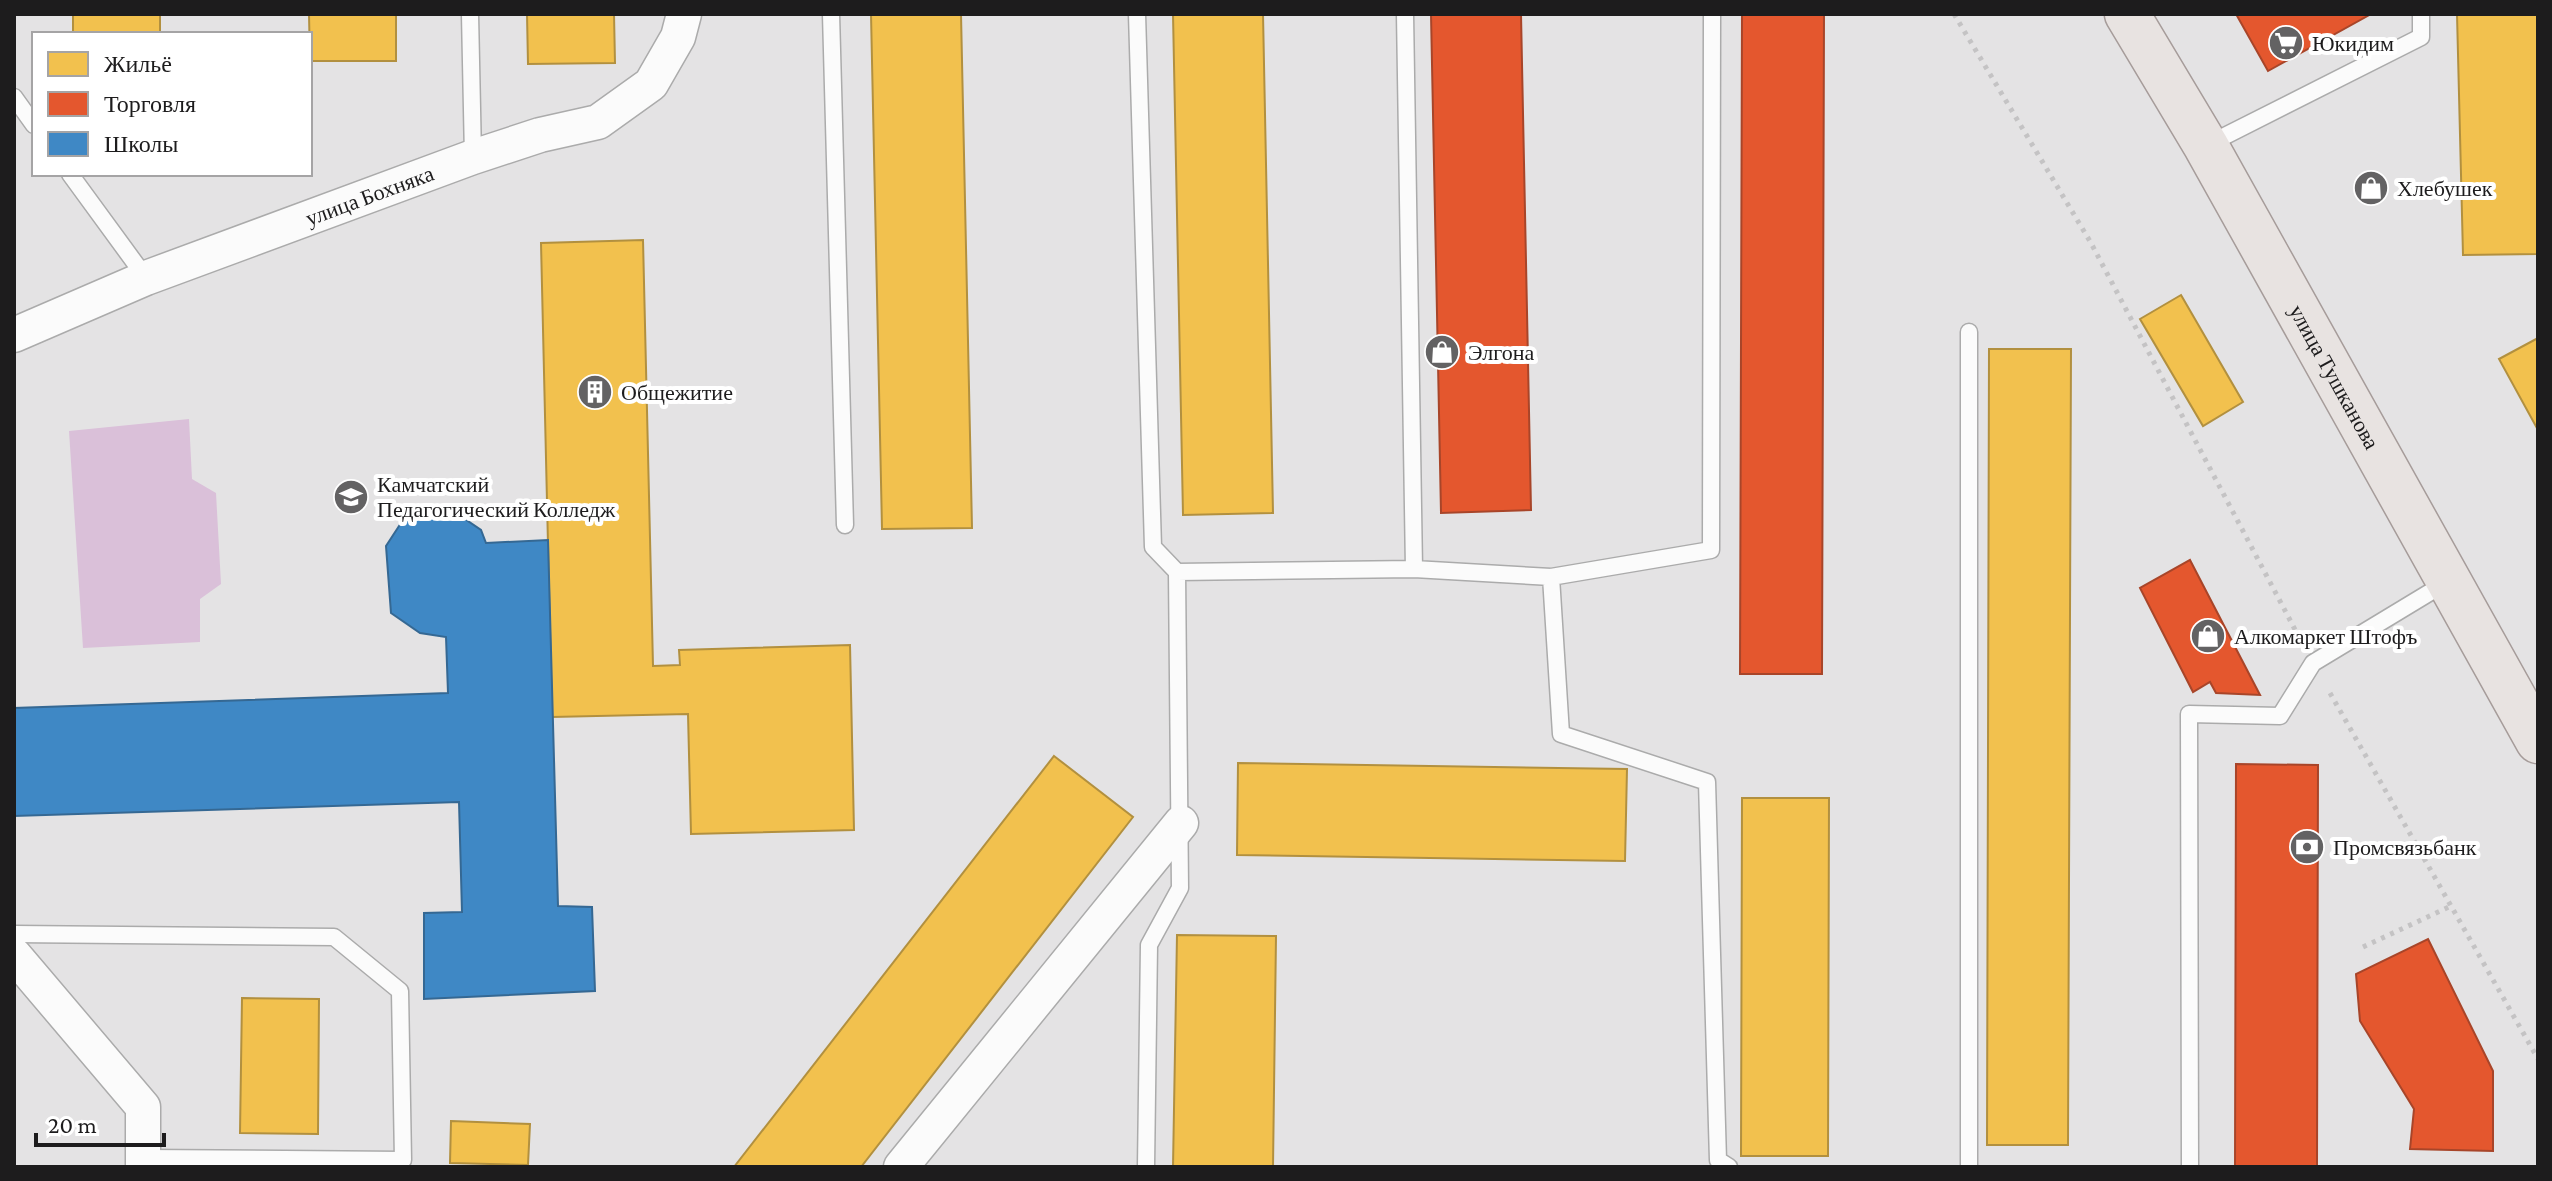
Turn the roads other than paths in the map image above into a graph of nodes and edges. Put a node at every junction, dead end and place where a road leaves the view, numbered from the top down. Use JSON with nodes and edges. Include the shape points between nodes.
{"nodes":[{"id":1,"x":470,"y":14,"type":"edge"},
{"id":2,"x":684,"y":14,"type":"edge"},
{"id":3,"x":831,"y":14,"type":"edge"},
{"id":4,"x":1137,"y":14,"type":"edge"},
{"id":5,"x":1405,"y":14,"type":"edge"},
{"id":6,"x":1712,"y":14,"type":"edge"},
{"id":7,"x":2127,"y":14,"type":"edge"},
{"id":8,"x":2421,"y":14,"type":"edge"},
{"id":9,"x":14,"y":97,"type":"edge"},
{"id":10,"x":32,"y":122,"type":"edge"},
{"id":11,"x":2206,"y":146,"type":"junction"},
{"id":12,"x":473,"y":157,"type":"junction"},
{"id":13,"x":71,"y":176,"type":"edge"},
{"id":14,"x":146,"y":278,"type":"junction"},
{"id":15,"x":1969,"y":332,"type":"dead end"},
{"id":16,"x":14,"y":335,"type":"edge"},
{"id":17,"x":845,"y":525,"type":"dead end"},
{"id":18,"x":1414,"y":569,"type":"junction"},
{"id":19,"x":1177,"y":572,"type":"junction"},
{"id":20,"x":1551,"y":577,"type":"junction"},
{"id":21,"x":2448,"y":581,"type":"junction"},
{"id":22,"x":2538,"y":741,"type":"edge"},
{"id":23,"x":1181,"y":823,"type":"junction"},
{"id":24,"x":14,"y":934,"type":"edge"},
{"id":25,"x":14,"y":955,"type":"edge"},
{"id":26,"x":143,"y":1162,"type":"edge"},
{"id":27,"x":901,"y":1167,"type":"edge"},
{"id":28,"x":1146,"y":1167,"type":"edge"},
{"id":29,"x":1729,"y":1167,"type":"edge"},
{"id":30,"x":1969,"y":1167,"type":"edge"},
{"id":31,"x":2190,"y":1167,"type":"edge"}],
"edges":[{"from":1,"to":12,"type":"lane"},
{"from":2,"to":12,"type":"street","name":"улица Бохняка","via":[[678,37],[651,84],[598,122]]},
{"from":3,"to":17,"type":"lane"},
{"from":4,"to":19,"type":"lane","via":[[1153,547]]},
{"from":5,"to":18,"type":"lane"},
{"from":6,"to":20,"type":"lane","via":[[1711,550]]},
{"from":7,"to":11,"type":"main road","name":"улица Тушканова"},
{"from":8,"to":11,"type":"lane","via":[[2421,37]]},
{"from":9,"to":10,"type":"lane"},
{"from":11,"to":21,"type":"main road","name":"улица Тушканова"},
{"from":12,"to":14,"type":"street","name":"улица Бохняка"},
{"from":13,"to":14,"type":"lane"},
{"from":14,"to":16,"type":"street","name":"улица Бохняка"},
{"from":15,"to":30,"type":"lane"},
{"from":18,"to":19,"type":"lane"},
{"from":18,"to":20,"type":"lane"},
{"from":19,"to":23,"type":"lane"},
{"from":20,"to":29,"type":"lane","via":[[1561,734],[1707,782],[1718,1160]]},
{"from":21,"to":22,"type":"main road","name":"улица Тушканова"},
{"from":21,"to":31,"type":"lane","via":[[2313,663],[2280,716],[2189,714]]},
{"from":23,"to":27,"type":"street"},
{"from":23,"to":28,"type":"lane","via":[[1180,888],[1149,945]]},
{"from":24,"to":26,"type":"lane","via":[[334,937],[400,991],[403,1160]]},
{"from":25,"to":26,"type":"street","via":[[143,1107]]}]}
